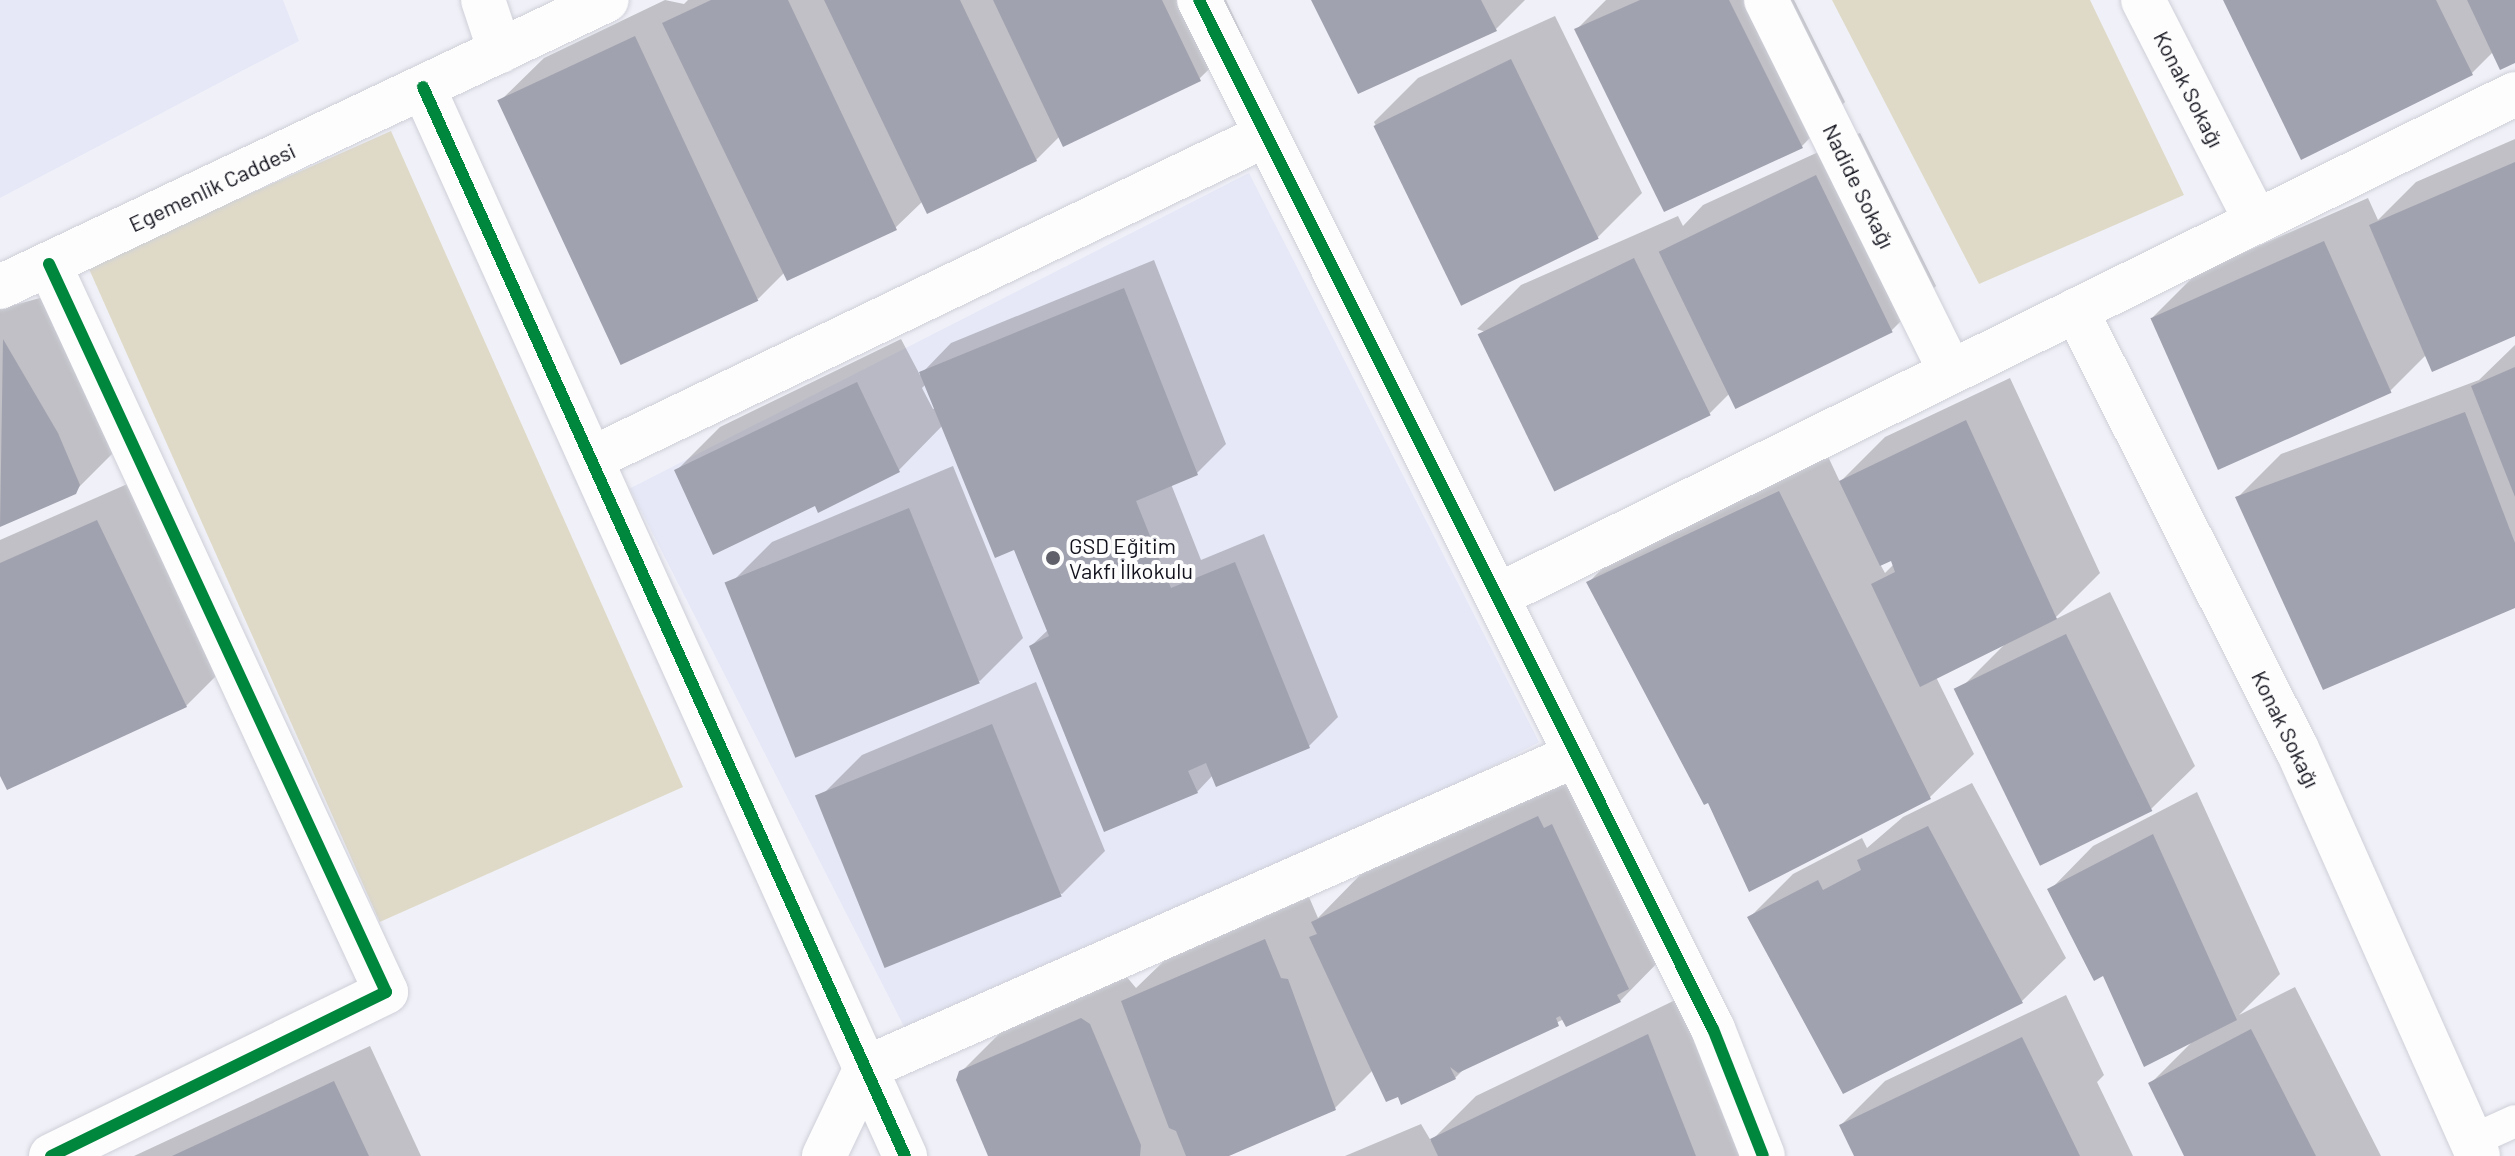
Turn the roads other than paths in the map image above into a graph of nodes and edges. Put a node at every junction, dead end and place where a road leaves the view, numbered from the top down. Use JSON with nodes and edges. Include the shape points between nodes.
{"nodes":[{"id":1,"x":483,"y":0,"type":"edge"},
{"id":2,"x":607,"y":0,"type":"edge"},
{"id":3,"x":1199,"y":0,"type":"edge"},
{"id":4,"x":1766,"y":0,"type":"edge"},
{"id":5,"x":2143,"y":0,"type":"edge"},
{"id":6,"x":500,"y":51,"type":"junction"},
{"id":7,"x":423,"y":87,"type":"junction"},
{"id":8,"x":2515,"y":94,"type":"edge"},
{"id":9,"x":1266,"y":135,"type":"junction"},
{"id":10,"x":2256,"y":221,"type":"junction"},
{"id":11,"x":49,"y":264,"type":"junction"},
{"id":12,"x":0,"y":287,"type":"edge"},
{"id":13,"x":2076,"y":310,"type":"junction"},
{"id":14,"x":1951,"y":372,"type":"junction"},
{"id":15,"x":591,"y":459,"type":"junction"},
{"id":16,"x":1497,"y":596,"type":"junction"},
{"id":17,"x":1576,"y":755,"type":"junction"},
{"id":18,"x":866,"y":1068,"type":"junction"},
{"id":19,"x":2515,"y":1121,"type":"edge"},
{"id":20,"x":2475,"y":1148,"type":"edge"},
{"id":21,"x":51,"y":1156,"type":"edge"},
{"id":22,"x":824,"y":1156,"type":"edge"},
{"id":23,"x":905,"y":1156,"type":"edge"},
{"id":24,"x":1763,"y":1156,"type":"edge"}],
"edges":[{"from":1,"to":6,"type":"street"},
{"from":2,"to":6,"type":"street","name":"Egemenlik Caddesi"},
{"from":3,"to":9,"type":"street"},
{"from":4,"to":14,"type":"street","name":"Nadide Sokağı"},
{"from":5,"to":10,"type":"street","name":"Konak Sokağı"},
{"from":6,"to":7,"type":"street","name":"Egemenlik Caddesi"},
{"from":7,"to":11,"type":"street","name":"Egemenlik Caddesi"},
{"from":7,"to":15,"type":"street"},
{"from":8,"to":10,"type":"street"},
{"from":9,"to":15,"type":"street"},
{"from":9,"to":16,"type":"street"},
{"from":10,"to":13,"type":"street"},
{"from":11,"to":12,"type":"street","name":"Egemenlik Caddesi"},
{"from":11,"to":21,"type":"street","via":[[386,992]]},
{"from":13,"to":14,"type":"street"},
{"from":13,"to":20,"type":"street","name":"Konak Sokağı","via":[[2297,749]]},
{"from":14,"to":16,"type":"street"},
{"from":15,"to":18,"type":"street"},
{"from":16,"to":17,"type":"street"},
{"from":17,"to":18,"type":"street"},
{"from":17,"to":24,"type":"street","via":[[1713,1029]]},
{"from":18,"to":22,"type":"street"},
{"from":18,"to":23,"type":"street"},
{"from":19,"to":20,"type":"lane"}]}
